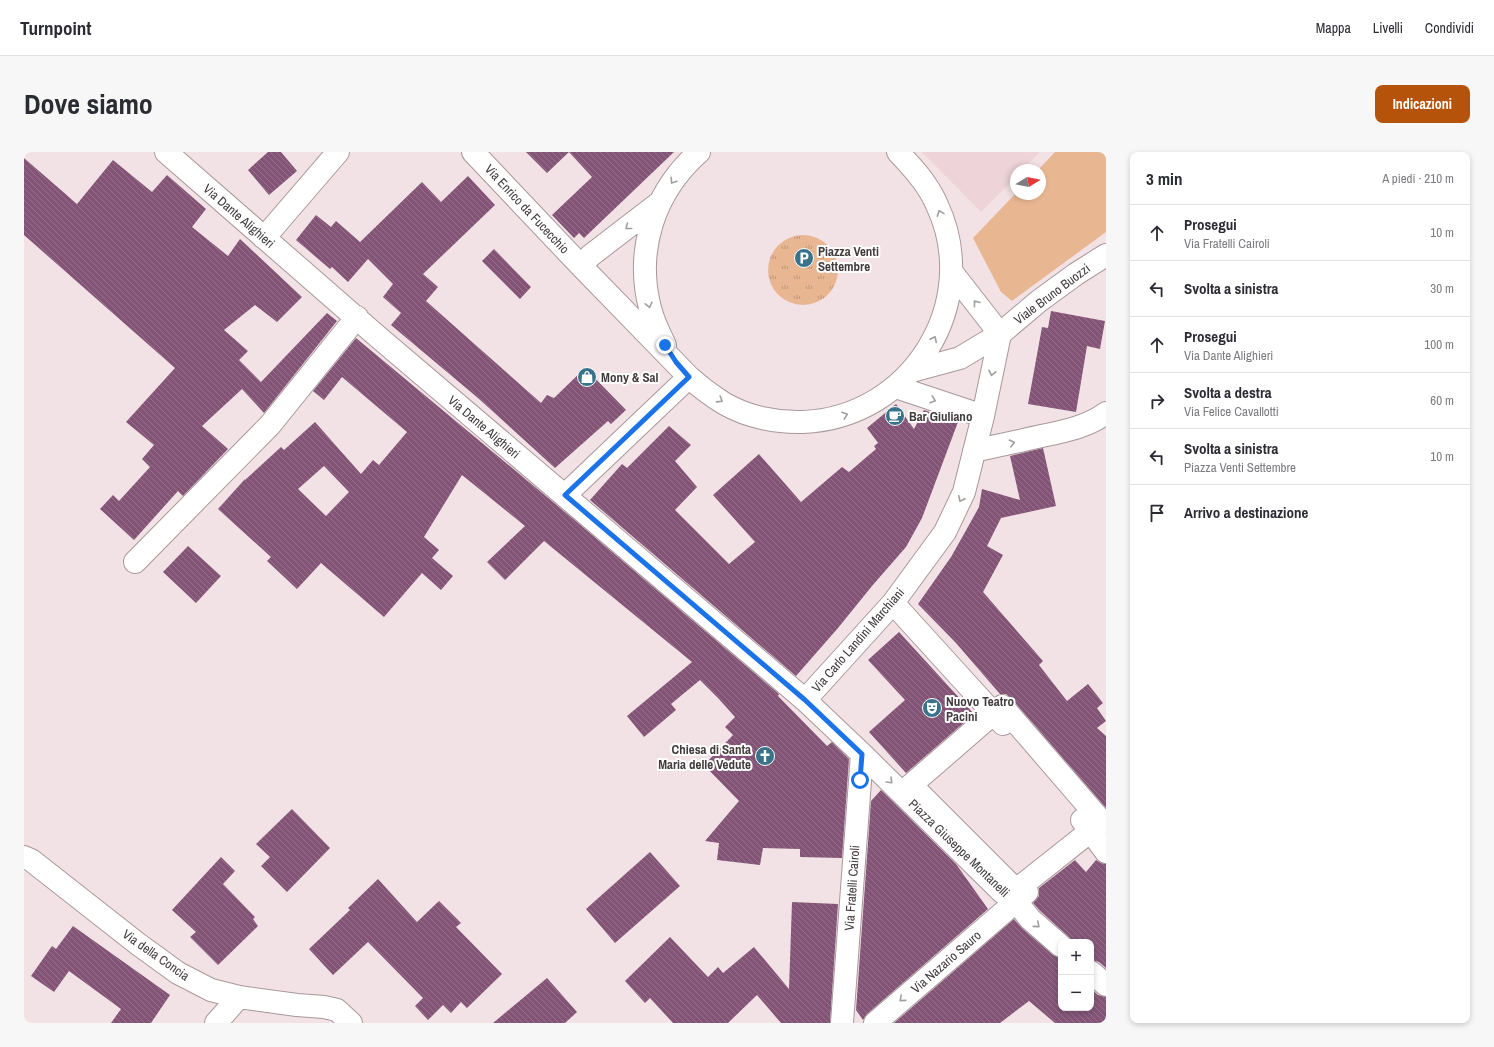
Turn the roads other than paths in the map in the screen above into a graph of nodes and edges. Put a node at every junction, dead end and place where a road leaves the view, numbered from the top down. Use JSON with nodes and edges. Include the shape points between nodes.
{"nodes":[{"id":1,"x":166,"y":152,"type":"edge"},
{"id":2,"x":338,"y":152,"type":"edge"},
{"id":3,"x":473,"y":152,"type":"edge"},
{"id":4,"x":699,"y":152,"type":"edge"},
{"id":5,"x":898,"y":152,"type":"edge"},
{"id":6,"x":659,"y":203,"type":"junction"},
{"id":7,"x":264,"y":238,"type":"junction"},
{"id":8,"x":1106,"y":255,"type":"edge"},
{"id":9,"x":581,"y":266,"type":"junction"},
{"id":10,"x":951,"y":271,"type":"junction"},
{"id":11,"x":357,"y":318,"type":"junction"},
{"id":12,"x":1000,"y":334,"type":"junction"},
{"id":13,"x":912,"y":371,"type":"junction"},
{"id":14,"x":689,"y":377,"type":"junction"},
{"id":15,"x":896,"y":387,"type":"junction"},
{"id":16,"x":1106,"y":413,"type":"edge"},
{"id":17,"x":983,"y":416,"type":"junction"},
{"id":18,"x":974,"y":451,"type":"junction"},
{"id":19,"x":565,"y":495,"type":"junction"},
{"id":20,"x":135,"y":562,"type":"dead end"},
{"id":21,"x":893,"y":603,"type":"junction"},
{"id":22,"x":805,"y":700,"type":"junction"},
{"id":23,"x":994,"y":713,"type":"junction"},
{"id":24,"x":862,"y":754,"type":"junction"},
{"id":25,"x":1096,"y":829,"type":"edge"},
{"id":26,"x":1106,"y":852,"type":"edge"},
{"id":27,"x":26,"y":861,"type":"edge"},
{"id":28,"x":1016,"y":901,"type":"junction"},
{"id":29,"x":1058,"y":943,"type":"edge"},
{"id":30,"x":1094,"y":975,"type":"edge"},
{"id":31,"x":1106,"y":985,"type":"edge"},
{"id":32,"x":239,"y":997,"type":"junction"},
{"id":33,"x":216,"y":1023,"type":"edge"},
{"id":34,"x":351,"y":1023,"type":"edge"},
{"id":35,"x":842,"y":1023,"type":"edge"},
{"id":36,"x":875,"y":1023,"type":"edge"}],
"edges":[{"from":1,"to":7,"type":"street","name":"Via Dante Alighieri"},
{"from":2,"to":7,"type":"street"},
{"from":3,"to":9,"type":"street","name":"Via Enrico da Fucecchio"},
{"from":4,"to":6,"type":"street","one_way":true,"via":[[675,177]]},
{"from":10,"to":5,"type":"street","one_way":true,"via":[[950,249],[938,205],[913,167]]},
{"from":6,"to":9,"type":"street","one_way":true,"via":[[590,256]]},
{"from":6,"to":14,"type":"street","one_way":true,"via":[[646,250],[646,290],[656,328],[669,351]]},
{"from":7,"to":11,"type":"street","name":"Via Dante Alighieri"},
{"from":8,"to":12,"type":"street","name":"Viale Bruno Buozzi","via":[[1039,301]]},
{"from":9,"to":14,"type":"street"},
{"from":12,"to":10,"type":"street","one_way":true},
{"from":13,"to":10,"type":"street","one_way":true,"via":[[929,350],[941,325],[948,299]]},
{"from":11,"to":19,"type":"street","name":"Via Dante Alighieri"},
{"from":11,"to":20,"type":"street","via":[[270,425]]},
{"from":12,"to":13,"type":"street","via":[[960,358]]},
{"from":12,"to":17,"type":"street","name":"Via Carlo Landini Marchiani","one_way":true},
{"from":13,"to":15,"type":"street"},
{"from":14,"to":15,"type":"street","one_way":true,"via":[[706,392],[747,414],[793,422],[816,422],[860,410]]},
{"from":14,"to":19,"type":"street"},
{"from":15,"to":17,"type":"street","one_way":true},
{"from":18,"to":16,"type":"street","one_way":true,"via":[[1083,426]]},
{"from":17,"to":18,"type":"street","name":"Via Carlo Landini Marchiani"},
{"from":18,"to":21,"type":"street","name":"Via Carlo Landini Marchiani","one_way":true,"via":[[964,492],[945,532]]},
{"from":19,"to":22,"type":"street","name":"Via Dante Alighieri"},
{"from":21,"to":22,"type":"street","name":"Via Carlo Landini Marchiani"},
{"from":21,"to":23,"type":"street"},
{"from":22,"to":24,"type":"street","name":"Piazza Giuseppe Montanelli"},
{"from":23,"to":25,"type":"street"},
{"from":23,"to":25,"type":"street","name":"Piazza Giuseppe Montanelli","via":[[911,785],[1016,890]]},
{"from":24,"to":28,"type":"street","name":"Piazza Giuseppe Montanelli","one_way":true,"via":[[1002,892]]},
{"from":24,"to":35,"type":"street","name":"Via Fratelli Cairoli"},
{"from":25,"to":26,"type":"street","via":[[1102,849]]},
{"from":25,"to":28,"type":"street","name":"Piazza Giuseppe Montanelli"},
{"from":27,"to":32,"type":"street","name":"Via della Concia","via":[[178,973],[211,990]]},
{"from":28,"to":29,"type":"street","one_way":true,"via":[[1030,919]]},
{"from":28,"to":36,"type":"street","name":"Via Nazario Sauro","one_way":true},
{"from":30,"to":31,"type":"street"},
{"from":32,"to":33,"type":"street"},
{"from":32,"to":34,"type":"street","name":"Via della Concia","via":[[324,1007],[336,1010]]}]}
